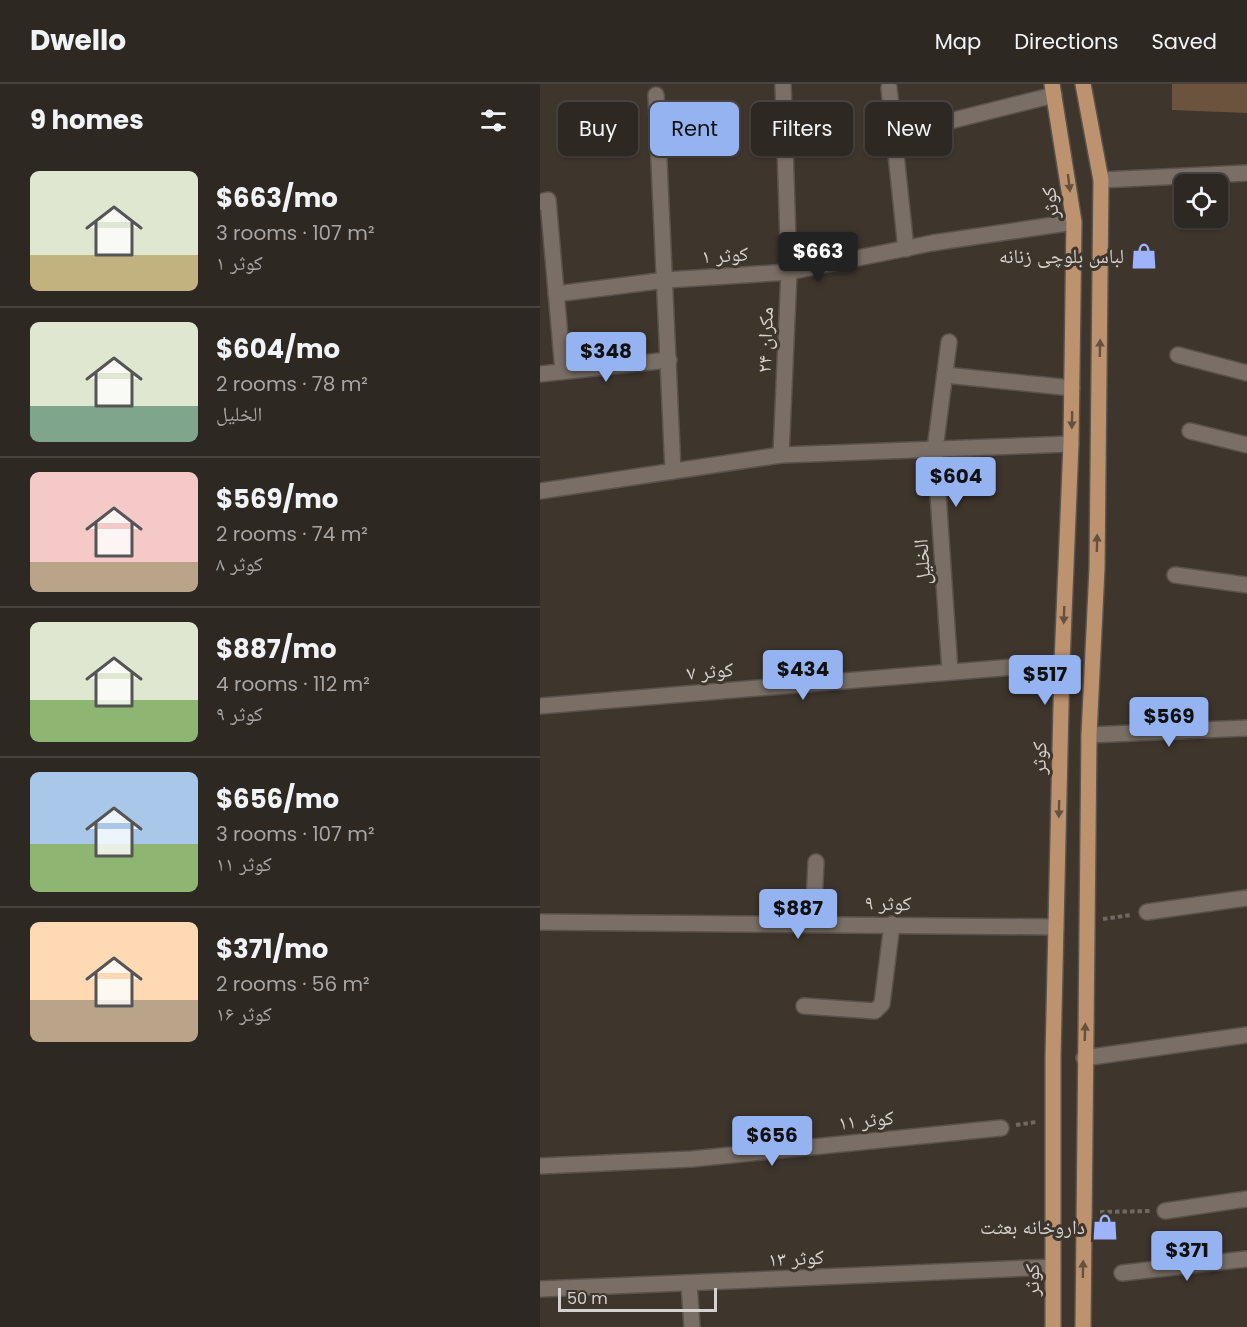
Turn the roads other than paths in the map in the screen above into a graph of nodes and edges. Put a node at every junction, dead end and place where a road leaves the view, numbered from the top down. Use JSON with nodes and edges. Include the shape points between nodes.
{"nodes":[{"id":1,"x":783,"y":84,"type":"edge"},
{"id":2,"x":1083,"y":84,"type":"edge"},
{"id":3,"x":889,"y":88,"type":"dead end"},
{"id":4,"x":1053,"y":90,"type":"edge"},
{"id":5,"x":656,"y":95,"type":"dead end"},
{"id":6,"x":890,"y":102,"type":"edge"},
{"id":7,"x":952,"y":119,"type":"edge"},
{"id":8,"x":896,"y":156,"type":"edge"},
{"id":9,"x":1247,"y":173,"type":"edge"},
{"id":10,"x":1101,"y":180,"type":"junction"},
{"id":11,"x":540,"y":202,"type":"edge"},
{"id":12,"x":1074,"y":222,"type":"junction"},
{"id":13,"x":906,"y":249,"type":"junction"},
{"id":14,"x":789,"y":272,"type":"junction"},
{"id":15,"x":666,"y":280,"type":"junction"},
{"id":16,"x":556,"y":294,"type":"junction"},
{"id":17,"x":949,"y":342,"type":"dead end"},
{"id":18,"x":1178,"y":355,"type":"dead end"},
{"id":19,"x":669,"y":360,"type":"junction"},
{"id":20,"x":563,"y":371,"type":"junction"},
{"id":21,"x":1247,"y":373,"type":"edge"},
{"id":22,"x":540,"y":374,"type":"edge"},
{"id":23,"x":945,"y":375,"type":"junction"},
{"id":24,"x":1072,"y":388,"type":"junction"},
{"id":25,"x":1190,"y":431,"type":"dead end"},
{"id":26,"x":1071,"y":444,"type":"junction"},
{"id":27,"x":1247,"y":445,"type":"edge"},
{"id":28,"x":935,"y":449,"type":"junction"},
{"id":29,"x":781,"y":455,"type":"junction"},
{"id":30,"x":673,"y":471,"type":"junction"},
{"id":31,"x":540,"y":491,"type":"edge"},
{"id":32,"x":1175,"y":575,"type":"dead end"},
{"id":33,"x":1247,"y":585,"type":"edge"},
{"id":34,"x":1062,"y":663,"type":"junction"},
{"id":35,"x":950,"y":672,"type":"junction"},
{"id":36,"x":540,"y":706,"type":"edge"},
{"id":37,"x":1247,"y":728,"type":"edge"},
{"id":38,"x":1089,"y":735,"type":"junction"},
{"id":39,"x":816,"y":862,"type":"dead end"},
{"id":40,"x":1247,"y":898,"type":"edge"},
{"id":41,"x":1146,"y":912,"type":"road end"},
{"id":42,"x":540,"y":922,"type":"edge"},
{"id":43,"x":813,"y":923,"type":"junction"},
{"id":44,"x":892,"y":924,"type":"junction"},
{"id":45,"x":1056,"y":927,"type":"junction"},
{"id":46,"x":804,"y":1006,"type":"dead end"},
{"id":47,"x":1247,"y":1035,"type":"edge"},
{"id":48,"x":1084,"y":1058,"type":"junction"},
{"id":49,"x":1001,"y":1128,"type":"road end"},
{"id":50,"x":540,"y":1166,"type":"edge"},
{"id":51,"x":1247,"y":1199,"type":"edge"},
{"id":52,"x":1165,"y":1211,"type":"road end"},
{"id":53,"x":1247,"y":1258,"type":"edge"},
{"id":54,"x":1053,"y":1267,"type":"junction"},
{"id":55,"x":1122,"y":1273,"type":"dead end"},
{"id":56,"x":689,"y":1284,"type":"junction"},
{"id":57,"x":540,"y":1289,"type":"edge"},
{"id":58,"x":692,"y":1327,"type":"edge"},
{"id":59,"x":1053,"y":1327,"type":"edge"},
{"id":60,"x":1083,"y":1327,"type":"edge"}],
"edges":[{"from":1,"to":14,"type":"street","name":"مکران ۲۴"},
{"from":2,"to":10,"type":"main road"},
{"from":3,"to":6,"type":"street"},
{"from":4,"to":7,"type":"street"},
{"from":4,"to":12,"type":"main road","name":"کوثر","one_way":true},
{"from":5,"to":15,"type":"street"},
{"from":8,"to":13,"type":"street"},
{"from":9,"to":10,"type":"street"},
{"from":38,"to":10,"type":"main road","one_way":true,"via":[[1097,568]]},
{"from":11,"to":16,"type":"street","via":[[548,200]]},
{"from":12,"to":13,"type":"street","name":"کوثر ۱"},
{"from":12,"to":24,"type":"main road","name":"کوثر"},
{"from":13,"to":14,"type":"street","name":"کوثر ۱"},
{"from":14,"to":15,"type":"street","name":"کوثر ۱"},
{"from":14,"to":29,"type":"street","name":"مکران ۲۴"},
{"from":15,"to":16,"type":"street","name":"کوثر ۱"},
{"from":15,"to":19,"type":"street"},
{"from":16,"to":20,"type":"street"},
{"from":17,"to":23,"type":"street","name":"الخلیل"},
{"from":18,"to":21,"type":"street"},
{"from":19,"to":20,"type":"street"},
{"from":19,"to":30,"type":"street"},
{"from":20,"to":22,"type":"street"},
{"from":23,"to":24,"type":"street"},
{"from":23,"to":28,"type":"street","name":"الخلیل"},
{"from":24,"to":26,"type":"main road","name":"کوثر","one_way":true},
{"from":25,"to":27,"type":"street"},
{"from":26,"to":28,"type":"street"},
{"from":26,"to":34,"type":"main road","name":"کوثر","one_way":true},
{"from":28,"to":29,"type":"street"},
{"from":28,"to":35,"type":"street","name":"الخلیل"},
{"from":29,"to":30,"type":"street"},
{"from":30,"to":31,"type":"street"},
{"from":32,"to":33,"type":"street"},
{"from":34,"to":35,"type":"street","name":"کوثر ۷"},
{"from":34,"to":45,"type":"main road","name":"کوثر","one_way":true},
{"from":35,"to":36,"type":"street","name":"کوثر ۷"},
{"from":37,"to":38,"type":"street"},
{"from":48,"to":38,"type":"main road","one_way":true},
{"from":39,"to":43,"type":"street"},
{"from":40,"to":41,"type":"street"},
{"from":42,"to":43,"type":"street","name":"کوثر ۹"},
{"from":43,"to":44,"type":"street","name":"کوثر ۹"},
{"from":44,"to":45,"type":"street","name":"کوثر ۹"},
{"from":44,"to":46,"type":"street","via":[[882,1004],[875,1011]]},
{"from":45,"to":54,"type":"main road","name":"کوثر"},
{"from":47,"to":48,"type":"street"},
{"from":60,"to":48,"type":"main road","one_way":true},
{"from":49,"to":50,"type":"street","name":"کوثر ۱۱","via":[[693,1159]]},
{"from":51,"to":52,"type":"street"},
{"from":53,"to":55,"type":"street"},
{"from":54,"to":56,"type":"street","name":"کوثر ۱۳"},
{"from":54,"to":59,"type":"main road","name":"کوثر"},
{"from":56,"to":57,"type":"street","name":"کوثر ۱۳"},
{"from":56,"to":58,"type":"street"}]}
